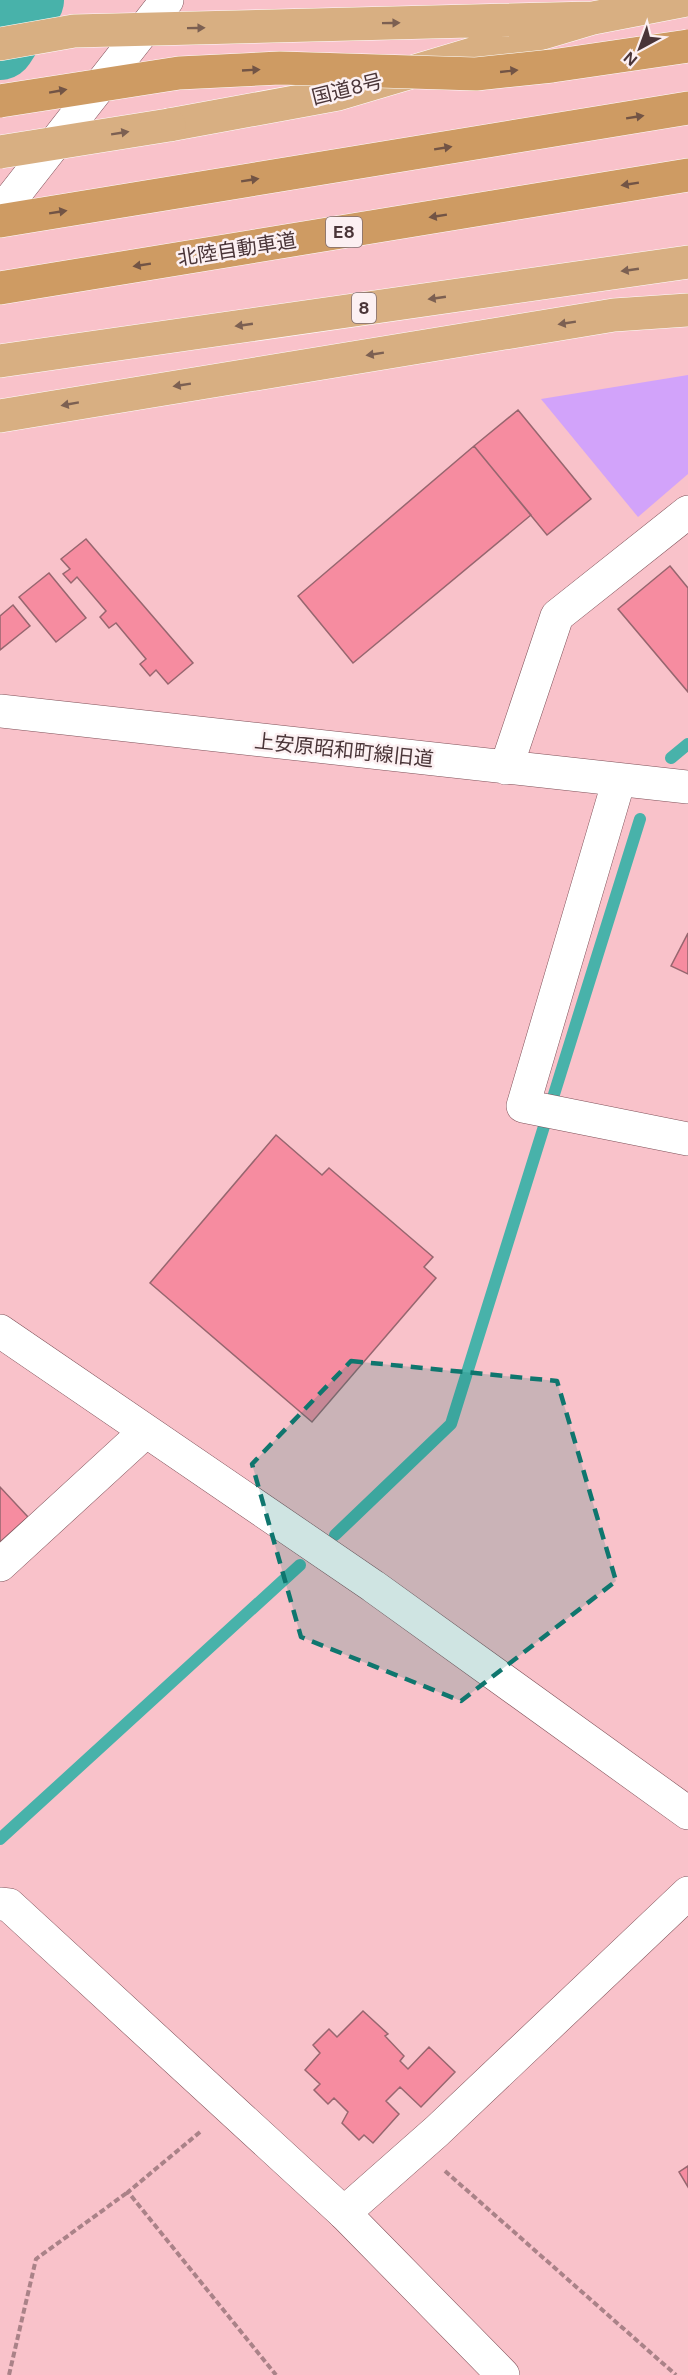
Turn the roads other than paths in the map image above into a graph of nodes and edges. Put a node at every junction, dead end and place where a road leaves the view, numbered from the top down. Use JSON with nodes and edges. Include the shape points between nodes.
{"nodes":[{"id":1,"x":167,"y":0,"type":"edge"},
{"id":2,"x":687,"y":0,"type":"edge"},
{"id":3,"x":593,"y":18,"type":"junction"},
{"id":4,"x":144,"y":29,"type":"junction"},
{"id":5,"x":0,"y":44,"type":"edge"},
{"id":6,"x":688,"y":46,"type":"edge"},
{"id":7,"x":0,"y":101,"type":"edge"},
{"id":8,"x":688,"y":108,"type":"edge"},
{"id":9,"x":0,"y":152,"type":"edge"},
{"id":10,"x":688,"y":175,"type":"edge"},
{"id":11,"x":0,"y":213,"type":"edge"},
{"id":12,"x":0,"y":221,"type":"edge"},
{"id":13,"x":688,"y":262,"type":"edge"},
{"id":14,"x":0,"y":288,"type":"edge"},
{"id":15,"x":688,"y":310,"type":"edge"},
{"id":16,"x":0,"y":361,"type":"edge"},
{"id":17,"x":0,"y":416,"type":"edge"},
{"id":18,"x":688,"y":512,"type":"edge"},
{"id":19,"x":0,"y":711,"type":"edge"},
{"id":20,"x":506,"y":768,"type":"junction"},
{"id":21,"x":619,"y":780,"type":"junction"},
{"id":22,"x":688,"y":787,"type":"edge"},
{"id":23,"x":688,"y":1139,"type":"edge"},
{"id":24,"x":0,"y":1331,"type":"edge"},
{"id":25,"x":146,"y":1431,"type":"junction"},
{"id":26,"x":0,"y":1565,"type":"edge"},
{"id":27,"x":688,"y":1814,"type":"edge"},
{"id":28,"x":688,"y":1893,"type":"edge"},
{"id":29,"x":0,"y":1904,"type":"edge"},
{"id":30,"x":344,"y":2213,"type":"junction"},
{"id":31,"x":503,"y":2375,"type":"edge"}],
"edges":[{"from":1,"to":4,"type":"street"},
{"from":2,"to":3,"type":"highway","name":"国道8号"},
{"from":4,"to":3,"type":"highway","one_way":true},
{"from":9,"to":3,"type":"highway","name":"国道8号","one_way":true,"bridge":true,"via":[[338,94]]},
{"from":4,"to":5,"type":"highway","via":[[74,31]]},
{"from":4,"to":11,"type":"street"},
{"from":7,"to":6,"type":"highway","one_way":true,"bridge":true,"via":[[179,73],[280,68],[476,74]]},
{"from":12,"to":8,"type":"highway","one_way":true},
{"from":10,"to":14,"type":"highway","name":"北陸自動車道","number":"E8","one_way":true},
{"from":13,"to":16,"type":"highway","number":"8","one_way":true},
{"from":15,"to":17,"type":"highway","one_way":true,"via":[[614,315]]},
{"from":18,"to":20,"type":"street","via":[[557,616]]},
{"from":19,"to":20,"type":"street","name":"上安原昭和町線旧道"},
{"from":20,"to":21,"type":"street","name":"上安原昭和町線旧道"},
{"from":21,"to":22,"type":"street","name":"上安原昭和町線旧道"},
{"from":21,"to":23,"type":"street","via":[[523,1106]]},
{"from":24,"to":25,"type":"street"},
{"from":25,"to":26,"type":"street"},
{"from":25,"to":27,"type":"street","via":[[373,1586]]},
{"from":28,"to":30,"type":"street"},
{"from":29,"to":30,"type":"street","via":[[9,1905]]},
{"from":30,"to":31,"type":"street"}]}
